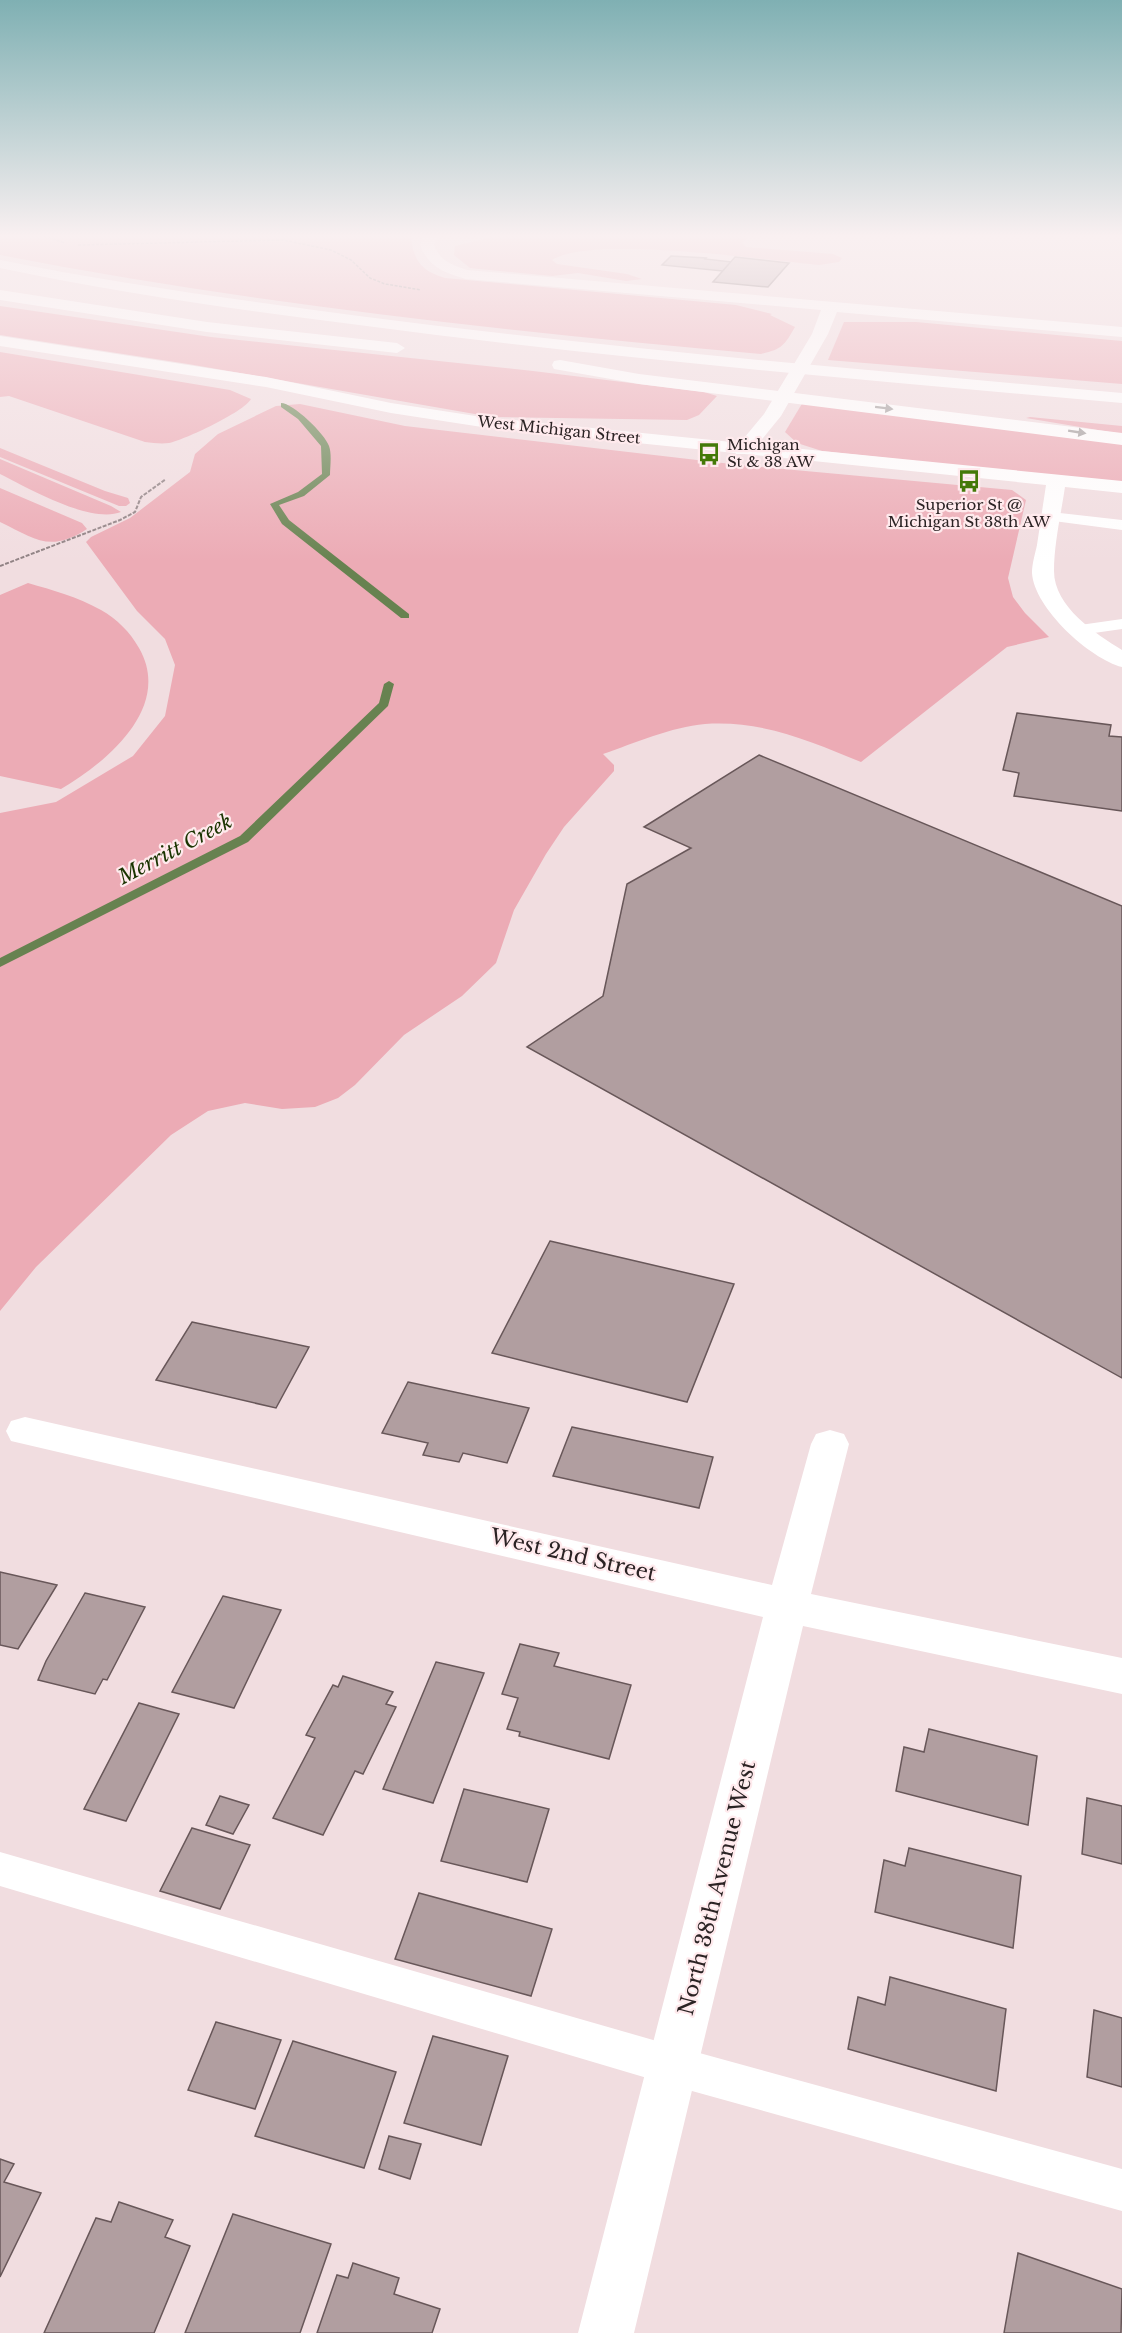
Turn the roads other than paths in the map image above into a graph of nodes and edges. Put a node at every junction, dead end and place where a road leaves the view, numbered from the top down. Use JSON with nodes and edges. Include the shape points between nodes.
{"nodes":[{"id":1,"x":25,"y":345,"type":"edge"},
{"id":2,"x":372,"y":345,"type":"edge"},
{"id":3,"x":560,"y":345,"type":"edge"},
{"id":4,"x":813,"y":345,"type":"edge"},
{"id":5,"x":419,"y":350,"type":"dead end"},
{"id":6,"x":1006,"y":387,"type":"junction"},
{"id":7,"x":1122,"y":392,"type":"edge"},
{"id":8,"x":1122,"y":398,"type":"edge"},
{"id":9,"x":934,"y":399,"type":"dead end"},
{"id":10,"x":1122,"y":439,"type":"edge"},
{"id":11,"x":743,"y":450,"type":"junction"},
{"id":12,"x":1056,"y":480,"type":"junction"},
{"id":13,"x":1122,"y":487,"type":"edge"},
{"id":14,"x":1051,"y":517,"type":"junction"},
{"id":15,"x":1122,"y":525,"type":"edge"},
{"id":16,"x":1122,"y":624,"type":"edge"},
{"id":17,"x":1080,"y":630,"type":"junction"},
{"id":18,"x":1122,"y":660,"type":"edge"},
{"id":19,"x":25,"y":1431,"type":"dead end"},
{"id":20,"x":830,"y":1444,"type":"dead end"},
{"id":21,"x":787,"y":1604,"type":"junction"},
{"id":22,"x":1122,"y":1676,"type":"edge"},
{"id":23,"x":0,"y":1869,"type":"edge"},
{"id":24,"x":674,"y":2066,"type":"junction"},
{"id":25,"x":1122,"y":2190,"type":"edge"},
{"id":26,"x":606,"y":2333,"type":"edge"}],
"edges":[{"from":1,"to":11,"type":"main road","name":"West Michigan Street","via":[[266,382],[470,421]]},
{"from":2,"to":5,"type":"main road"},
{"from":3,"to":6,"type":"main road"},
{"from":4,"to":11,"type":"main road","via":[[772,416]]},
{"from":6,"to":7,"type":"main road"},
{"from":6,"to":8,"type":"main road"},
{"from":9,"to":10,"type":"main road","one_way":true,"via":[[546,363],[639,379]]},
{"from":11,"to":12,"type":"main road","name":"West Michigan Street"},
{"from":12,"to":13,"type":"main road","name":"West Michigan Street"},
{"from":12,"to":14,"type":"main road"},
{"from":14,"to":15,"type":"lane"},
{"from":14,"to":17,"type":"main road","via":[[1044,573],[1049,594]]},
{"from":16,"to":17,"type":"lane"},
{"from":17,"to":18,"type":"main road"},
{"from":19,"to":21,"type":"main road","name":"West 2nd Street"},
{"from":20,"to":21,"type":"main road","name":"North 38th Avenue West"},
{"from":21,"to":22,"type":"main road","name":"West 2nd Street"},
{"from":21,"to":24,"type":"main road","name":"North 38th Avenue West"},
{"from":23,"to":24,"type":"lane"},
{"from":24,"to":25,"type":"lane"},
{"from":24,"to":26,"type":"main road","name":"North 38th Avenue West"}]}
